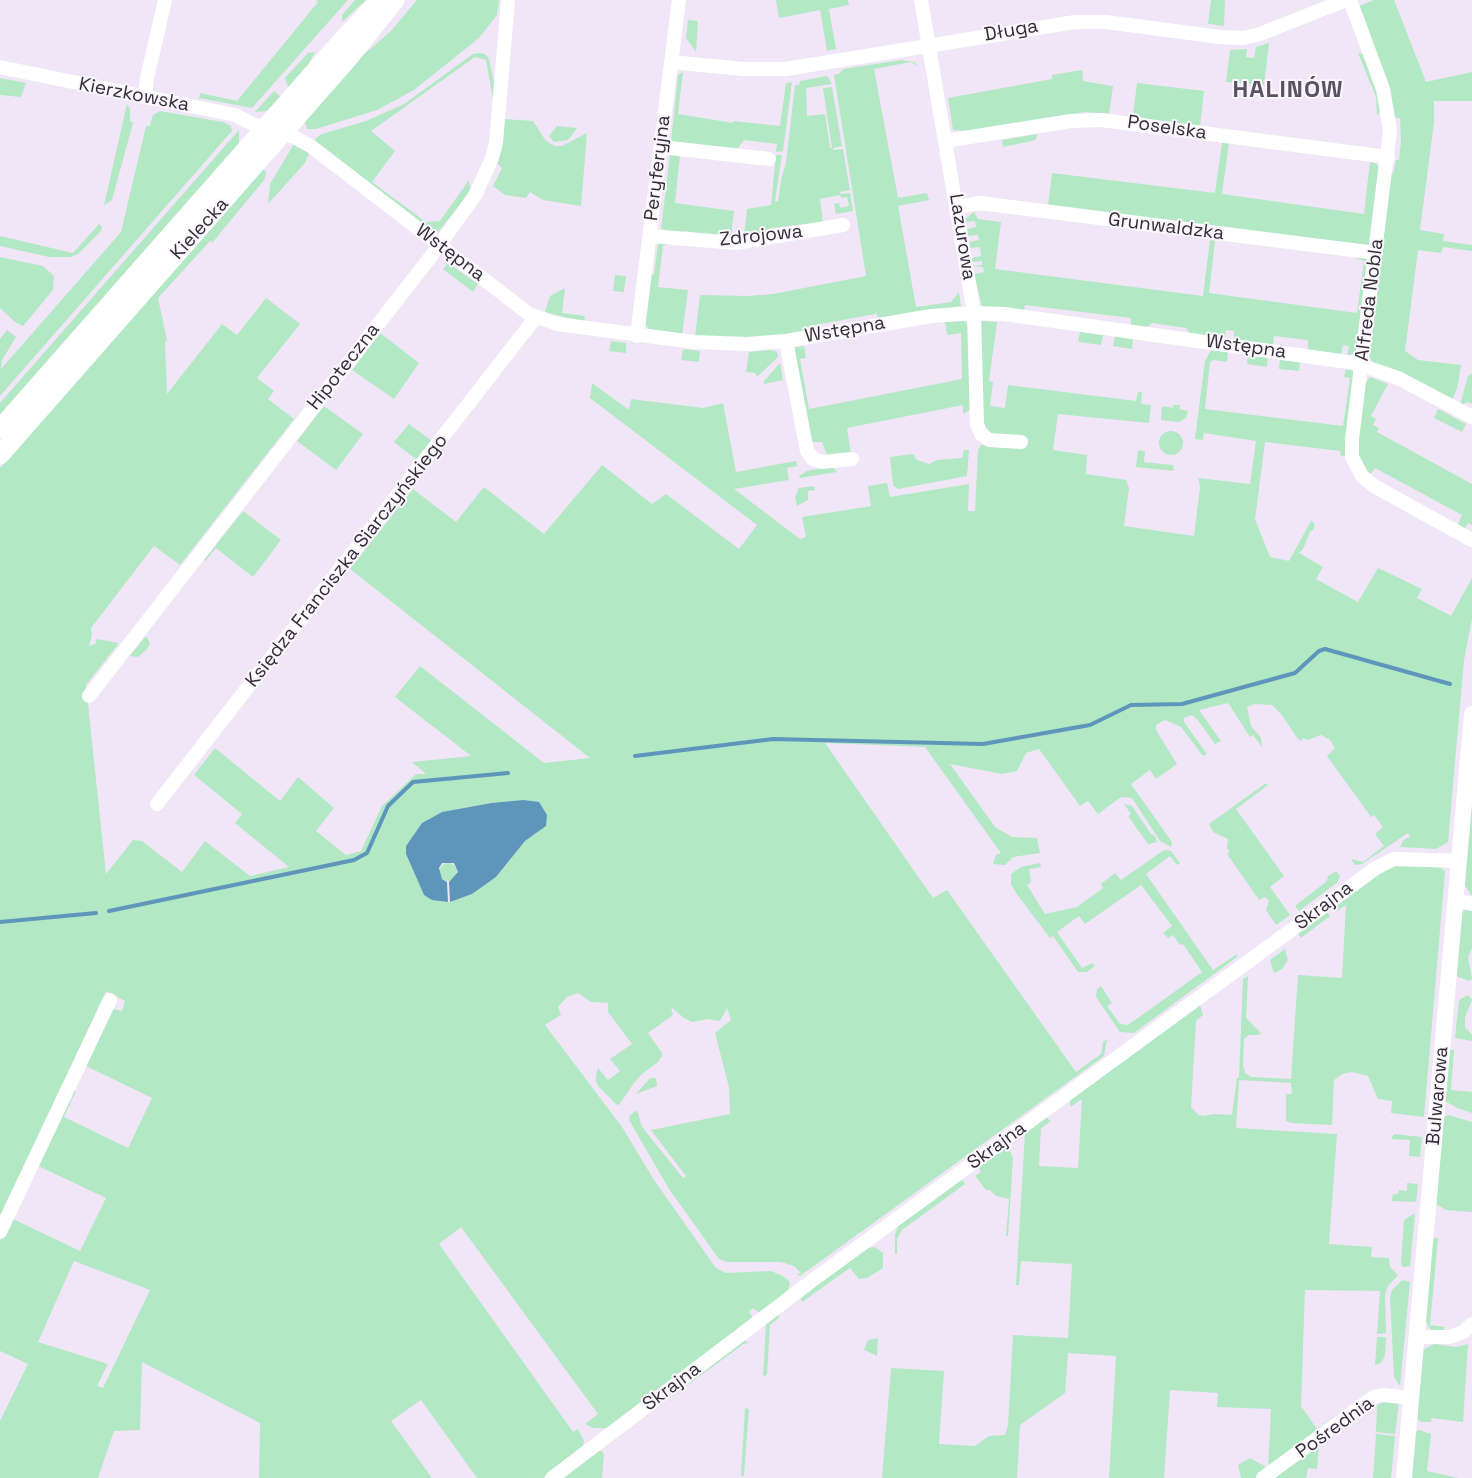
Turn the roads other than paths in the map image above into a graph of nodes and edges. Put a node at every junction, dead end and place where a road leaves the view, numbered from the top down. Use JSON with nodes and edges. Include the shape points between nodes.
{"nodes":[{"id":1,"x":166,"y":0,"type":"edge"},
{"id":2,"x":380,"y":0,"type":"edge"},
{"id":3,"x":394,"y":0,"type":"edge"},
{"id":4,"x":508,"y":0,"type":"edge"},
{"id":5,"x":678,"y":0,"type":"edge"},
{"id":6,"x":921,"y":0,"type":"edge"},
{"id":7,"x":1346,"y":0,"type":"edge"},
{"id":8,"x":1350,"y":0,"type":"edge"},
{"id":9,"x":928,"y":45,"type":"junction"},
{"id":10,"x":671,"y":62,"type":"junction"},
{"id":11,"x":0,"y":68,"type":"edge"},
{"id":12,"x":145,"y":97,"type":"junction"},
{"id":13,"x":274,"y":130,"type":"junction"},
{"id":14,"x":945,"y":141,"type":"junction"},
{"id":15,"x":661,"y":147,"type":"junction"},
{"id":16,"x":1388,"y":157,"type":"junction"},
{"id":17,"x":769,"y":159,"type":"dead end"},
{"id":18,"x":957,"y":207,"type":"junction"},
{"id":19,"x":843,"y":225,"type":"dead end"},
{"id":20,"x":650,"y":236,"type":"junction"},
{"id":21,"x":438,"y":244,"type":"junction"},
{"id":22,"x":1376,"y":253,"type":"junction"},
{"id":23,"x":974,"y":313,"type":"junction"},
{"id":24,"x":536,"y":317,"type":"junction"},
{"id":25,"x":637,"y":336,"type":"junction"},
{"id":26,"x":786,"y":341,"type":"junction"},
{"id":27,"x":1362,"y":364,"type":"junction"},
{"id":28,"x":1472,"y":417,"type":"edge"},
{"id":29,"x":0,"y":429,"type":"edge"},
{"id":30,"x":1021,"y":442,"type":"dead end"},
{"id":31,"x":0,"y":455,"type":"edge"},
{"id":32,"x":852,"y":459,"type":"dead end"},
{"id":33,"x":1472,"y":540,"type":"edge"},
{"id":34,"x":89,"y":696,"type":"dead end"},
{"id":35,"x":1472,"y":714,"type":"edge"},
{"id":36,"x":157,"y":804,"type":"dead end"},
{"id":37,"x":1459,"y":861,"type":"junction"},
{"id":38,"x":1456,"y":900,"type":"junction"},
{"id":39,"x":1472,"y":904,"type":"edge"},
{"id":40,"x":110,"y":1000,"type":"dead end"},
{"id":41,"x":0,"y":1232,"type":"edge"},
{"id":42,"x":1472,"y":1324,"type":"edge"},
{"id":43,"x":1417,"y":1337,"type":"junction"},
{"id":44,"x":1411,"y":1398,"type":"junction"},
{"id":45,"x":552,"y":1478,"type":"edge"},
{"id":46,"x":1263,"y":1478,"type":"edge"},
{"id":47,"x":1404,"y":1478,"type":"edge"}],
"edges":[{"from":1,"to":12,"type":"street"},
{"from":2,"to":13,"type":"main road","name":"Kielecka","via":[[337,46]]},
{"from":3,"to":13,"type":"main road","name":"Kielecka","via":[[346,61]]},
{"from":4,"to":21,"type":"street","name":"Hipoteczna","via":[[500,117],[492,158],[476,194]]},
{"from":5,"to":10,"type":"street","name":"Peryferyjna"},
{"from":6,"to":9,"type":"street","name":"Lazurowa"},
{"from":7,"to":9,"type":"street","name":"Długa","via":[[1243,38],[1106,22],[1075,22]]},
{"from":8,"to":16,"type":"street","name":"Alfreda Nobla","via":[[1388,107]]},
{"from":9,"to":10,"type":"street","name":"Długa","via":[[786,69],[743,69]]},
{"from":9,"to":14,"type":"street","name":"Lazurowa"},
{"from":10,"to":15,"type":"street","name":"Peryferyjna"},
{"from":11,"to":12,"type":"street","name":"Kierzkowska"},
{"from":12,"to":13,"type":"street","name":"Kierzkowska","via":[[235,115]]},
{"from":13,"to":21,"type":"street","name":"Wstępna","via":[[312,147]]},
{"from":13,"to":29,"type":"main road","name":"Kielecka"},
{"from":13,"to":31,"type":"main road","name":"Kielecka"},
{"from":14,"to":16,"type":"street","name":"Poselska","via":[[1071,121],[1101,120]]},
{"from":14,"to":18,"type":"street","name":"Lazurowa"},
{"from":15,"to":17,"type":"street"},
{"from":15,"to":20,"type":"street","name":"Peryferyjna"},
{"from":16,"to":22,"type":"street","name":"Alfreda Nobla"},
{"from":18,"to":22,"type":"street","name":"Grunwaldzka","via":[[988,204]]},
{"from":18,"to":23,"type":"street","name":"Lazurowa"},
{"from":19,"to":20,"type":"street","name":"Zdrojowa","via":[[736,243]]},
{"from":20,"to":25,"type":"street","name":"Peryferyjna"},
{"from":21,"to":24,"type":"street","name":"Wstępna"},
{"from":21,"to":34,"type":"street","name":"Hipoteczna"},
{"from":22,"to":27,"type":"street","name":"Alfreda Nobla"},
{"from":23,"to":26,"type":"street","name":"Wstępna","via":[[918,317]]},
{"from":23,"to":27,"type":"street","name":"Wstępna","via":[[1064,322]]},
{"from":23,"to":30,"type":"street","name":"Lazurowa","via":[[978,430],[990,440]]},
{"from":24,"to":25,"type":"street","name":"Wstępna","via":[[566,326]]},
{"from":24,"to":36,"type":"street","name":"Księdza Franciszka Siarczyńskiego"},
{"from":25,"to":26,"type":"street","name":"Wstępna","via":[[710,344]]},
{"from":26,"to":32,"type":"street","via":[[810,455],[822,462]]},
{"from":27,"to":28,"type":"street","name":"Wstępna","via":[[1405,381]]},
{"from":27,"to":33,"type":"street","name":"Alfreda Nobla","via":[[1352,444],[1354,464],[1362,476],[1378,489]]},
{"from":35,"to":37,"type":"street","name":"Bulwarowa"},
{"from":37,"to":38,"type":"street","name":"Bulwarowa"},
{"from":37,"to":45,"type":"street","name":"Skrajna","via":[[1394,859],[1376,868],[813,1280]]},
{"from":38,"to":39,"type":"street"},
{"from":38,"to":43,"type":"street","name":"Bulwarowa"},
{"from":40,"to":41,"type":"street"},
{"from":42,"to":43,"type":"street","via":[[1450,1337]]},
{"from":43,"to":44,"type":"street","name":"Bulwarowa"},
{"from":44,"to":46,"type":"street","name":"Pośrednia","via":[[1374,1397]]},
{"from":44,"to":47,"type":"street","name":"Bulwarowa"}]}
